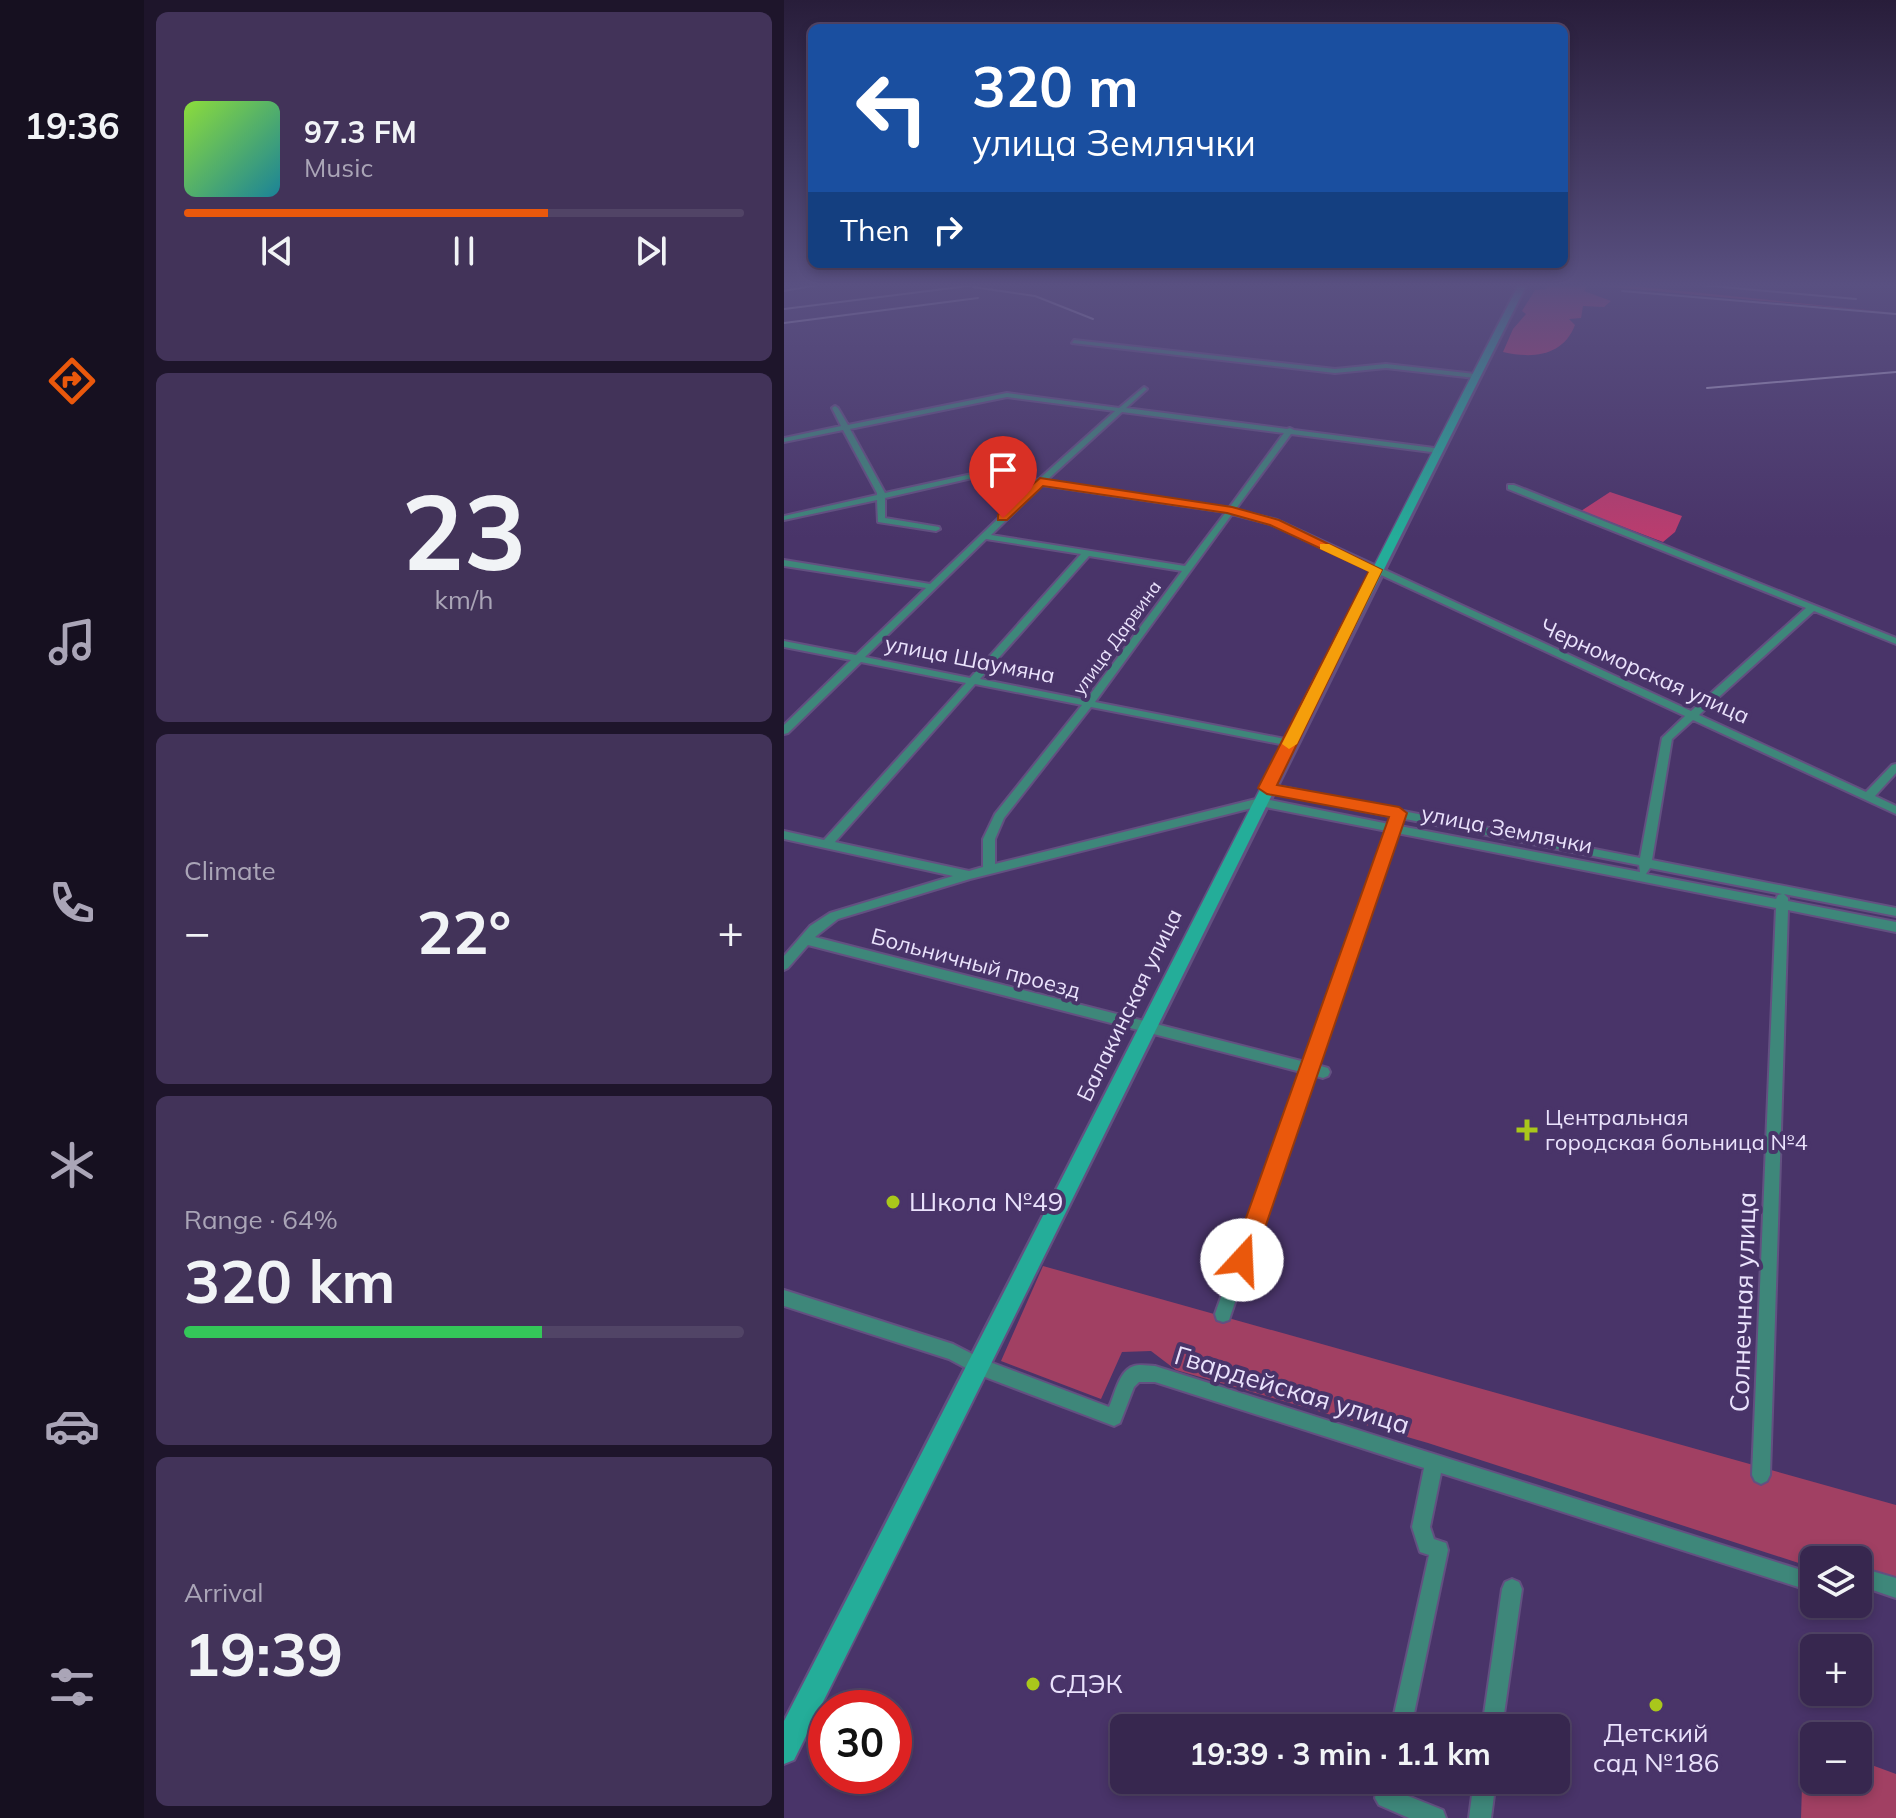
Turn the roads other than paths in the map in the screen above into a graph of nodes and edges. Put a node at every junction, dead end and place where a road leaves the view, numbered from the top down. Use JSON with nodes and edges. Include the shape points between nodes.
{"nodes":[{"id":1,"x":1316,"y":369,"type":"edge"},
{"id":2,"x":1345,"y":369,"type":"edge"},
{"id":3,"x":1411,"y":369,"type":"edge"},
{"id":4,"x":1479,"y":369,"type":"edge"},
{"id":5,"x":1475,"y":376,"type":"junction"},
{"id":6,"x":1144,"y":389,"type":"dead end"},
{"id":7,"x":835,"y":408,"type":"dead end"},
{"id":8,"x":1119,"y":410,"type":"junction"},
{"id":9,"x":846,"y":428,"type":"junction"},
{"id":10,"x":1290,"y":430,"type":"junction"},
{"id":11,"x":784,"y":440,"type":"edge"},
{"id":12,"x":1439,"y":451,"type":"junction"},
{"id":13,"x":1040,"y":482,"type":"junction"},
{"id":14,"x":1511,"y":487,"type":"dead end"},
{"id":15,"x":882,"y":497,"type":"junction"},
{"id":16,"x":1228,"y":510,"type":"junction"},
{"id":17,"x":784,"y":518,"type":"edge"},
{"id":18,"x":936,"y":529,"type":"dead end"},
{"id":19,"x":984,"y":536,"type":"junction"},
{"id":20,"x":1088,"y":552,"type":"junction"},
{"id":21,"x":784,"y":563,"type":"edge"},
{"id":22,"x":1187,"y":569,"type":"junction"},
{"id":23,"x":1376,"y":570,"type":"junction"},
{"id":24,"x":933,"y":587,"type":"junction"},
{"id":25,"x":1813,"y":607,"type":"junction"},
{"id":26,"x":1896,"y":641,"type":"edge"},
{"id":27,"x":784,"y":644,"type":"edge"},
{"id":28,"x":861,"y":659,"type":"junction"},
{"id":29,"x":973,"y":680,"type":"junction"},
{"id":30,"x":1089,"y":703,"type":"junction"},
{"id":31,"x":1693,"y":713,"type":"junction"},
{"id":32,"x":785,"y":730,"type":"edge"},
{"id":33,"x":1290,"y":743,"type":"junction"},
{"id":34,"x":1896,"y":767,"type":"edge"},
{"id":35,"x":1263,"y":795,"type":"junction"},
{"id":36,"x":1868,"y":797,"type":"junction"},
{"id":37,"x":1896,"y":810,"type":"edge"},
{"id":38,"x":1396,"y":820,"type":"junction"},
{"id":39,"x":784,"y":835,"type":"edge"},
{"id":40,"x":827,"y":844,"type":"junction"},
{"id":41,"x":1645,"y":864,"type":"junction"},
{"id":42,"x":989,"y":870,"type":"junction"},
{"id":43,"x":969,"y":875,"type":"junction"},
{"id":44,"x":1643,"y":877,"type":"junction"},
{"id":45,"x":1782,"y":898,"type":"junction"},
{"id":46,"x":1896,"y":912,"type":"edge"},
{"id":47,"x":1896,"y":927,"type":"edge"},
{"id":48,"x":805,"y":939,"type":"junction"},
{"id":49,"x":784,"y":965,"type":"edge"},
{"id":50,"x":1149,"y":1030,"type":"junction"},
{"id":51,"x":1317,"y":1071,"type":"junction"},
{"id":52,"x":784,"y":1298,"type":"edge"},
{"id":53,"x":1223,"y":1314,"type":"dead end"},
{"id":54,"x":977,"y":1366,"type":"junction"},
{"id":55,"x":1434,"y":1462,"type":"junction"},
{"id":56,"x":1761,"y":1475,"type":"dead end"},
{"id":57,"x":1800,"y":1579,"type":"edge"},
{"id":58,"x":1872,"y":1580,"type":"edge"},
{"id":59,"x":1896,"y":1588,"type":"edge"},
{"id":60,"x":1512,"y":1589,"type":"dead end"},
{"id":61,"x":1404,"y":1714,"type":"edge"},
{"id":62,"x":1494,"y":1714,"type":"edge"},
{"id":63,"x":784,"y":1750,"type":"edge"},
{"id":64,"x":1387,"y":1794,"type":"edge"},
{"id":65,"x":1483,"y":1794,"type":"edge"},
{"id":66,"x":1435,"y":1818,"type":"edge"},
{"id":67,"x":1480,"y":1818,"type":"edge"}],
"edges":[{"from":1,"to":2,"type":"street"},
{"from":3,"to":5,"type":"street"},
{"from":4,"to":5,"type":"main road","name":"Балакинская улица"},
{"from":5,"to":12,"type":"main road","name":"Балакинская улица"},
{"from":6,"to":8,"type":"street"},
{"from":7,"to":9,"type":"street"},
{"from":8,"to":9,"type":"street","via":[[1007,395]]},
{"from":8,"to":10,"type":"street"},
{"from":8,"to":13,"type":"street"},
{"from":9,"to":11,"type":"street"},
{"from":9,"to":15,"type":"street"},
{"from":10,"to":12,"type":"street"},
{"from":10,"to":16,"type":"street","name":"улица Дарвина"},
{"from":12,"to":23,"type":"main road","name":"Балакинская улица"},
{"from":13,"to":15,"type":"street","name":"Черноморская улица","via":[[972,476]]},
{"from":13,"to":16,"type":"street","name":"Черноморская улица"},
{"from":13,"to":19,"type":"street"},
{"from":14,"to":25,"type":"street"},
{"from":15,"to":17,"type":"street","name":"Черноморская улица"},
{"from":15,"to":18,"type":"street","via":[[881,520]]},
{"from":16,"to":22,"type":"street","name":"улица Дарвина"},
{"from":16,"to":23,"type":"street","name":"Черноморская улица","via":[[1274,522]]},
{"from":19,"to":20,"type":"street"},
{"from":19,"to":24,"type":"street"},
{"from":20,"to":22,"type":"street"},
{"from":20,"to":29,"type":"street"},
{"from":21,"to":24,"type":"street"},
{"from":22,"to":30,"type":"street","name":"улица Дарвина"},
{"from":23,"to":31,"type":"street","name":"Черноморская улица"},
{"from":23,"to":33,"type":"main road","name":"Балакинская улица"},
{"from":24,"to":28,"type":"street"},
{"from":25,"to":26,"type":"street"},
{"from":25,"to":31,"type":"street"},
{"from":27,"to":28,"type":"street","name":"улица Шаумяна"},
{"from":28,"to":29,"type":"street","name":"улица Шаумяна"},
{"from":28,"to":32,"type":"street"},
{"from":29,"to":30,"type":"street","name":"улица Шаумяна"},
{"from":29,"to":40,"type":"street"},
{"from":30,"to":33,"type":"street","name":"улица Шаумяна"},
{"from":30,"to":42,"type":"street","name":"улица Дарвина","via":[[999,817],[989,839]]},
{"from":31,"to":36,"type":"street","name":"Черноморская улица"},
{"from":31,"to":41,"type":"street","via":[[1667,738]]},
{"from":33,"to":35,"type":"main road","name":"Балакинская улица"},
{"from":34,"to":36,"type":"street"},
{"from":35,"to":38,"type":"street","name":"улица Землячки"},
{"from":35,"to":42,"type":"street","name":"улица Землячки"},
{"from":35,"to":50,"type":"main road","name":"Балакинская улица"},
{"from":36,"to":37,"type":"street","name":"Черноморская улица"},
{"from":38,"to":41,"type":"street","name":"улица Землячки"},
{"from":38,"to":44,"type":"street","name":"улица Землячки"},
{"from":38,"to":51,"type":"street"},
{"from":39,"to":40,"type":"street","name":"улица Землячки"},
{"from":40,"to":43,"type":"street","name":"улица Землячки"},
{"from":41,"to":44,"type":"street"},
{"from":41,"to":45,"type":"street","name":"улица Землячки"},
{"from":42,"to":43,"type":"street","name":"улица Землячки"},
{"from":43,"to":48,"type":"street","via":[[845,910]]},
{"from":44,"to":45,"type":"street","name":"улица Землячки"},
{"from":45,"to":46,"type":"street","name":"улица Землячки"},
{"from":45,"to":47,"type":"street","name":"улица Землячки"},
{"from":45,"to":56,"type":"street","name":"Солнечная улица"},
{"from":48,"to":49,"type":"street"},
{"from":48,"to":50,"type":"street","name":"Больничный проезд"},
{"from":50,"to":51,"type":"street","name":"Больничный проезд"},
{"from":50,"to":54,"type":"main road","name":"Балакинская улица"},
{"from":51,"to":53,"type":"street"},
{"from":52,"to":54,"type":"street","name":"Гвардейская улица","via":[[953,1352]]},
{"from":54,"to":55,"type":"street","name":"Гвардейская улица","via":[[1114,1417],[1128,1381],[1135,1374],[1155,1374]]},
{"from":54,"to":63,"type":"main road","name":"Балакинская улица"},
{"from":55,"to":57,"type":"street","name":"Гвардейская улица"},
{"from":55,"to":61,"type":"street","via":[[1421,1527],[1427,1545],[1439,1550]]},
{"from":58,"to":59,"type":"street"},
{"from":60,"to":62,"type":"street"},
{"from":64,"to":66,"type":"street"},
{"from":65,"to":67,"type":"street"}]}
